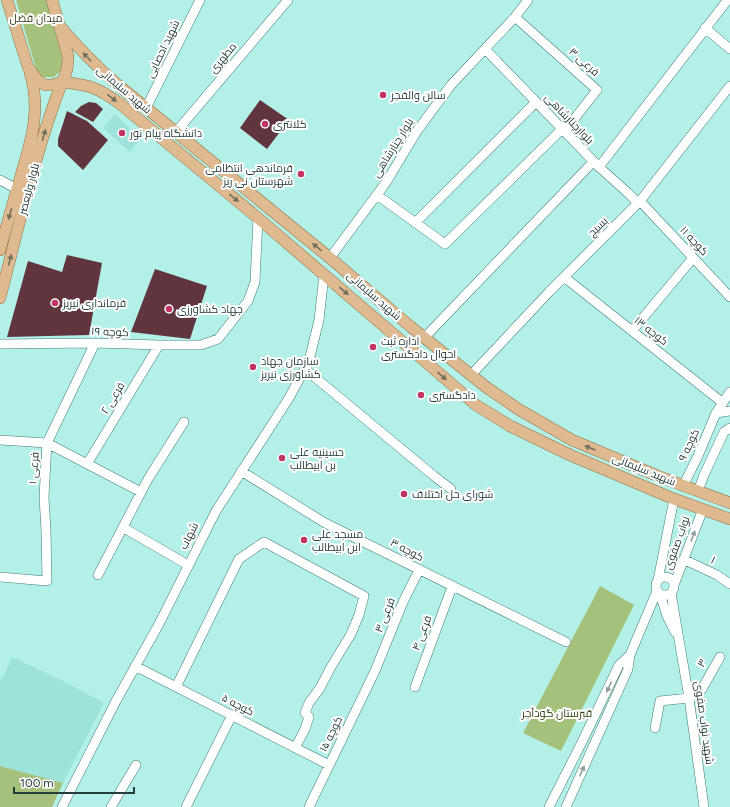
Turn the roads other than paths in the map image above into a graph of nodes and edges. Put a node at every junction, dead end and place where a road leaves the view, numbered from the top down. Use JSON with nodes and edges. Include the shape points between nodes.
{"nodes":[{"id":1,"x":52,"y":0,"type":"edge"},
{"id":2,"x":200,"y":0,"type":"edge"},
{"id":3,"x":288,"y":0,"type":"edge"},
{"id":4,"x":528,"y":0,"type":"edge"},
{"id":5,"x":6,"y":1,"type":"edge"},
{"id":6,"x":726,"y":2,"type":"edge"},
{"id":7,"x":515,"y":16,"type":"junction"},
{"id":8,"x":59,"y":25,"type":"junction"},
{"id":9,"x":705,"y":28,"type":"junction"},
{"id":10,"x":485,"y":49,"type":"junction"},
{"id":11,"x":730,"y":49,"type":"edge"},
{"id":12,"x":28,"y":67,"type":"junction"},
{"id":13,"x":62,"y":82,"type":"junction"},
{"id":14,"x":730,"y":86,"type":"edge"},
{"id":15,"x":536,"y":102,"type":"junction"},
{"id":16,"x":146,"y":108,"type":"junction"},
{"id":17,"x":563,"y":130,"type":"junction"},
{"id":18,"x":176,"y":132,"type":"junction"},
{"id":19,"x":596,"y":164,"type":"junction"},
{"id":20,"x":0,"y":180,"type":"edge"},
{"id":21,"x":17,"y":189,"type":"junction"},
{"id":22,"x":377,"y":195,"type":"junction"},
{"id":23,"x":639,"y":202,"type":"junction"},
{"id":24,"x":267,"y":207,"type":"junction"},
{"id":25,"x":258,"y":218,"type":"junction"},
{"id":26,"x":415,"y":223,"type":"junction"},
{"id":27,"x":0,"y":250,"type":"edge"},
{"id":28,"x":330,"y":258,"type":"junction"},
{"id":29,"x":693,"y":258,"type":"junction"},
{"id":30,"x":324,"y":275,"type":"junction"},
{"id":31,"x":564,"y":277,"type":"junction"},
{"id":32,"x":730,"y":297,"type":"edge"},
{"id":33,"x":0,"y":298,"type":"edge"},
{"id":34,"x":632,"y":331,"type":"junction"},
{"id":35,"x":424,"y":338,"type":"junction"},
{"id":36,"x":94,"y":343,"type":"junction"},
{"id":37,"x":0,"y":344,"type":"edge"},
{"id":38,"x":159,"y":346,"type":"junction"},
{"id":39,"x":305,"y":369,"type":"junction"},
{"id":40,"x":471,"y":375,"type":"junction"},
{"id":41,"x":457,"y":389,"type":"junction"},
{"id":42,"x":730,"y":392,"type":"edge"},
{"id":43,"x":723,"y":403,"type":"junction"},
{"id":44,"x":730,"y":411,"type":"edge"},
{"id":45,"x":716,"y":414,"type":"junction"},
{"id":46,"x":184,"y":422,"type":"dead end"},
{"id":47,"x":730,"y":428,"type":"edge"},
{"id":48,"x":0,"y":440,"type":"edge"},
{"id":49,"x":47,"y":443,"type":"junction"},
{"id":50,"x":87,"y":464,"type":"junction"},
{"id":51,"x":241,"y":471,"type":"junction"},
{"id":52,"x":683,"y":486,"type":"junction"},
{"id":53,"x":451,"y":489,"type":"dead end"},
{"id":54,"x":698,"y":491,"type":"junction"},
{"id":55,"x":141,"y":492,"type":"junction"},
{"id":56,"x":674,"y":499,"type":"junction"},
{"id":57,"x":730,"y":503,"type":"edge"},
{"id":58,"x":703,"y":509,"type":"junction"},
{"id":59,"x":730,"y":519,"type":"edge"},
{"id":60,"x":124,"y":528,"type":"junction"},
{"id":61,"x":685,"y":560,"type":"junction"},
{"id":62,"x":188,"y":565,"type":"junction"},
{"id":63,"x":419,"y":570,"type":"junction"},
{"id":64,"x":98,"y":575,"type":"dead end"},
{"id":65,"x":0,"y":578,"type":"edge"},
{"id":66,"x":658,"y":580,"type":"junction"},
{"id":67,"x":730,"y":584,"type":"edge"},
{"id":68,"x":452,"y":587,"type":"junction"},
{"id":69,"x":673,"y":589,"type":"junction"},
{"id":70,"x":658,"y":593,"type":"junction"},
{"id":71,"x":566,"y":642,"type":"dead end"},
{"id":72,"x":680,"y":642,"type":"junction"},
{"id":73,"x":630,"y":655,"type":"junction"},
{"id":74,"x":720,"y":657,"type":"dead end"},
{"id":75,"x":135,"y":666,"type":"junction"},
{"id":76,"x":375,"y":671,"type":"joint"},
{"id":77,"x":414,"y":686,"type":"dead end"},
{"id":78,"x":176,"y":687,"type":"junction"},
{"id":79,"x":689,"y":698,"type":"junction"},
{"id":80,"x":232,"y":715,"type":"junction"},
{"id":81,"x":655,"y":728,"type":"dead end"},
{"id":82,"x":295,"y":748,"type":"junction"},
{"id":83,"x":136,"y":765,"type":"dead end"},
{"id":84,"x":329,"y":765,"type":"junction"},
{"id":85,"x":62,"y":807,"type":"edge"},
{"id":86,"x":110,"y":807,"type":"edge"},
{"id":87,"x":186,"y":807,"type":"edge"},
{"id":88,"x":309,"y":807,"type":"edge"},
{"id":89,"x":549,"y":807,"type":"edge"},
{"id":90,"x":566,"y":807,"type":"edge"},
{"id":91,"x":704,"y":807,"type":"edge"}],
"edges":[{"from":1,"to":8,"type":"main road"},
{"from":2,"to":16,"type":"street","name":"شهید احصایی"},
{"from":3,"to":18,"type":"street","name":"مطهری"},
{"from":4,"to":7,"type":"street","name":"بلوار چنارشاهی"},
{"from":5,"to":12,"type":"main road"},
{"from":6,"to":9,"type":"street"},
{"from":7,"to":10,"type":"street","name":"بلوار چنارشاهی"},
{"from":7,"to":17,"type":"street","name":"فرعی ۳","via":[[597,90]]},
{"from":8,"to":13,"type":"main road","via":[[68,56],[67,73]]},
{"from":16,"to":8,"type":"main road","name":"شهید سلیمانی","one_way":true,"via":[[93,64]]},
{"from":9,"to":11,"type":"street"},
{"from":9,"to":19,"type":"street"},
{"from":10,"to":15,"type":"street","name":"بلوارچنارشاهی"},
{"from":10,"to":22,"type":"street","name":"بلوار چنارشاهی","via":[[446,91],[417,131]]},
{"from":12,"to":13,"type":"main road","via":[[37,80],[45,85]]},
{"from":12,"to":21,"type":"main road","name":"بلوار ولیعصر","via":[[35,88],[35,122]]},
{"from":13,"to":25,"type":"main road","name":"شهید سلیمانی","one_way":true,"via":[[88,85],[106,93]]},
{"from":33,"to":13,"type":"main road","name":"بلوار ولیعصر","one_way":true,"via":[[40,146]]},
{"from":14,"to":23,"type":"street","name":"بسیج"},
{"from":15,"to":17,"type":"street","name":"بلوارچنارشاهی"},
{"from":15,"to":26,"type":"street"},
{"from":16,"to":18,"type":"main road","name":"شهید سلیمانی"},
{"from":17,"to":19,"type":"street","name":"بلوارچنارشاهی"},
{"from":17,"to":26,"type":"street","via":[[445,244]]},
{"from":18,"to":24,"type":"main road","name":"شهید سلیمانی"},
{"from":19,"to":23,"type":"street","name":"بلوارچنارشاهی"},
{"from":19,"to":35,"type":"street"},
{"from":20,"to":21,"type":"street"},
{"from":21,"to":27,"type":"main road","name":"بلوار ولیعصر","one_way":true},
{"from":22,"to":26,"type":"street"},
{"from":22,"to":28,"type":"street","name":"بلوار چنارشاهی"},
{"from":23,"to":29,"type":"street","name":"کوچه ۱۱"},
{"from":23,"to":31,"type":"street","name":"بسیج"},
{"from":24,"to":25,"type":"main road"},
{"from":28,"to":24,"type":"main road","name":"شهید سلیمانی","one_way":true},
{"from":25,"to":30,"type":"main road","name":"شهید سلیمانی"},
{"from":25,"to":38,"type":"street","name":"کوچه ۱۹","via":[[256,282],[248,301],[218,339],[201,345]]},
{"from":28,"to":35,"type":"main road","name":"شهید سلیمانی"},
{"from":29,"to":32,"type":"street","name":"کوچه ۱۱"},
{"from":29,"to":34,"type":"street"},
{"from":30,"to":39,"type":"street","name":"شهاب","via":[[319,320]]},
{"from":30,"to":41,"type":"main road","name":"شهید سلیمانی","one_way":true},
{"from":31,"to":34,"type":"street","name":"کوچه ۱۳"},
{"from":31,"to":40,"type":"street","name":"بسیج"},
{"from":34,"to":43,"type":"street","name":"کوچه ۱۳"},
{"from":35,"to":40,"type":"main road","name":"شهید سلیمانی"},
{"from":36,"to":37,"type":"street","name":"کوچه ۱۹"},
{"from":36,"to":38,"type":"street","name":"کوچه ۱۹"},
{"from":36,"to":49,"type":"street","name":"فرعی ۱"},
{"from":38,"to":50,"type":"street","name":"فرعی ۲"},
{"from":39,"to":51,"type":"street","name":"شهاب"},
{"from":39,"to":53,"type":"street"},
{"from":40,"to":41,"type":"main road"},
{"from":52,"to":40,"type":"main road","name":"شهید سلیمانی","one_way":true,"via":[[572,440],[518,409]]},
{"from":41,"to":56,"type":"main road","name":"شهید سلیمانی","via":[[476,405],[510,426],[570,455]]},
{"from":42,"to":43,"type":"street","name":"کوچه ۹"},
{"from":43,"to":45,"type":"street","name":"کوچه ۹"},
{"from":44,"to":45,"type":"street"},
{"from":45,"to":52,"type":"street","name":"کوچه ۹"},
{"from":46,"to":55,"type":"street"},
{"from":47,"to":54,"type":"street","via":[[724,432]]},
{"from":48,"to":49,"type":"street"},
{"from":49,"to":50,"type":"street"},
{"from":49,"to":65,"type":"street","name":"فرعی ۱","via":[[44,497],[47,581]]},
{"from":50,"to":55,"type":"street"},
{"from":51,"to":62,"type":"street","name":"شهاب","via":[[216,511]]},
{"from":51,"to":63,"type":"street","name":"کوچه ۳","via":[[325,523]]},
{"from":52,"to":54,"type":"main road","name":"شهید سلیمانی"},
{"from":54,"to":57,"type":"main road","name":"شهید سلیمانی"},
{"from":55,"to":60,"type":"street"},
{"from":56,"to":58,"type":"main road","name":"شهید سلیمانی"},
{"from":56,"to":66,"type":"street"},
{"from":58,"to":59,"type":"main road","name":"شهید سلیمانی"},
{"from":61,"to":58,"type":"street","name":"نواب صفوی","one_way":true},
{"from":60,"to":62,"type":"street"},
{"from":60,"to":64,"type":"street"},
{"from":61,"to":67,"type":"street","name":"۱"},
{"from":61,"to":69,"type":"street","name":"نواب صفوی"},
{"from":62,"to":75,"type":"street","name":"شهاب"},
{"from":63,"to":68,"type":"street","name":"کوچه ۳"},
{"from":63,"to":76,"type":"street","name":"فرعی ۳"},
{"from":66,"to":69,"type":"street","via":[[666,577],[673,581]]},
{"from":66,"to":70,"type":"street","via":[[655,587]]},
{"from":68,"to":71,"type":"street","name":"کوچه ۳"},
{"from":68,"to":77,"type":"street","name":"فرعی ۴"},
{"from":69,"to":70,"type":"street","via":[[664,596]]},
{"from":69,"to":72,"type":"street","name":"شهید نواب صفوی"},
{"from":70,"to":72,"type":"street","name":"شهید نواب صفوی"},
{"from":70,"to":73,"type":"street"},
{"from":72,"to":79,"type":"street","name":"شهید نواب صفوی"},
{"from":73,"to":89,"type":"street","one_way":true,"via":[[619,665]]},
{"from":90,"to":73,"type":"street","one_way":true,"via":[[628,669]]},
{"from":74,"to":79,"type":"street","name":"۳","via":[[702,689]]},
{"from":75,"to":78,"type":"street","name":"کوچه ۵"},
{"from":75,"to":85,"type":"street","name":"شهاب"},
{"from":76,"to":84,"type":"street","name":"کوچه ۱۵"},
{"from":78,"to":80,"type":"street","name":"کوچه ۵"},
{"from":78,"to":82,"type":"street","via":[[239,559],[264,542],[364,596],[351,634],[307,708],[305,713],[309,717]]},
{"from":79,"to":81,"type":"street","via":[[660,701]]},
{"from":79,"to":91,"type":"street","name":"شهید نواب صفوی"},
{"from":80,"to":82,"type":"street","name":"کوچه ۵"},
{"from":80,"to":87,"type":"street"},
{"from":82,"to":84,"type":"street","name":"کوچه ۵"},
{"from":83,"to":86,"type":"street"},
{"from":84,"to":88,"type":"street","name":"کوچه ۱۵"}]}
